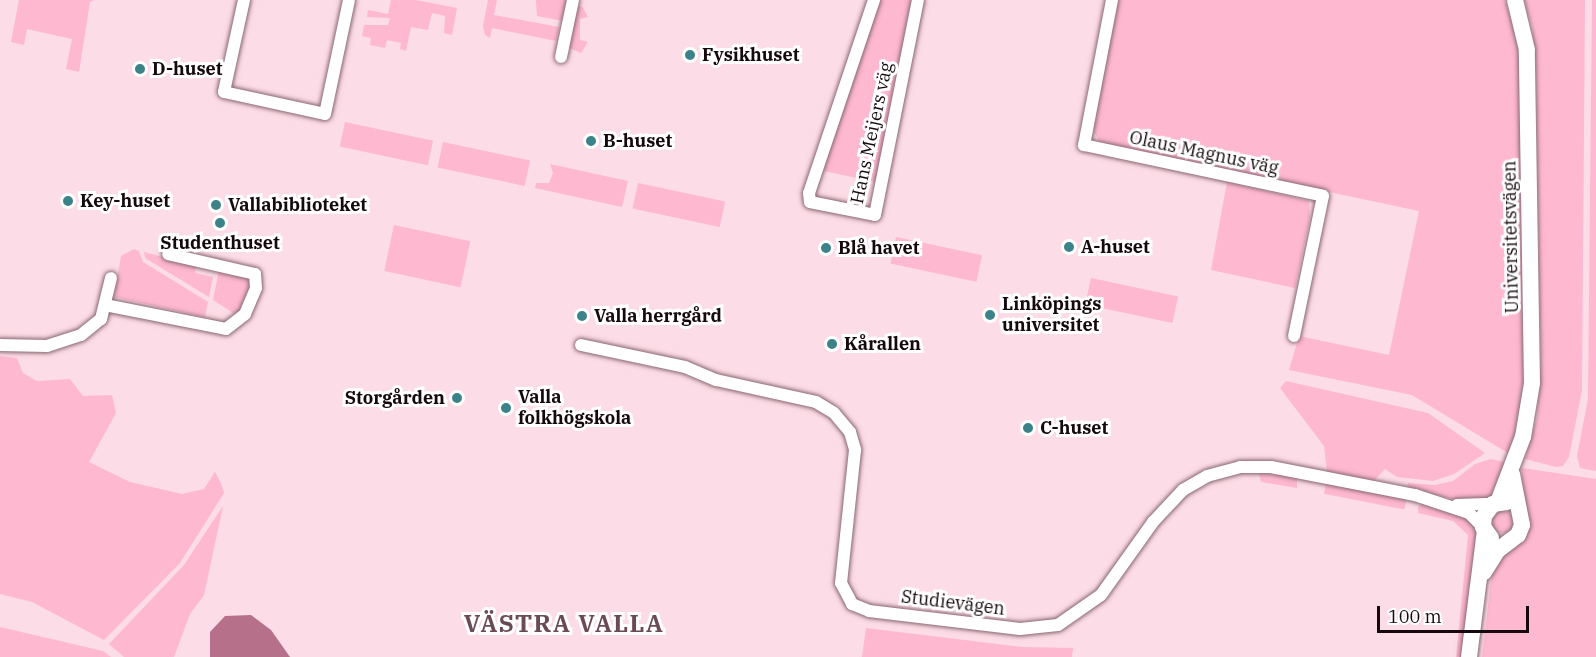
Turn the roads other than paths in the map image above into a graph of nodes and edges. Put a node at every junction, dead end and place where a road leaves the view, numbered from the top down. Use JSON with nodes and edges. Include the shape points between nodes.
{"nodes":[{"id":1,"x":244,"y":0,"type":"edge"},
{"id":2,"x":349,"y":0,"type":"edge"},
{"id":3,"x":573,"y":0,"type":"edge"},
{"id":4,"x":874,"y":0,"type":"edge"},
{"id":5,"x":918,"y":0,"type":"edge"},
{"id":6,"x":1112,"y":0,"type":"edge"},
{"id":7,"x":1515,"y":0,"type":"edge"},
{"id":8,"x":561,"y":57,"type":"dead end"},
{"id":9,"x":168,"y":254,"type":"dead end"},
{"id":10,"x":111,"y":278,"type":"dead end"},
{"id":11,"x":105,"y":305,"type":"junction"},
{"id":12,"x":1294,"y":336,"type":"dead end"},
{"id":13,"x":0,"y":345,"type":"edge"},
{"id":14,"x":581,"y":345,"type":"dead end"},
{"id":15,"x":1512,"y":473,"type":"junction"},
{"id":16,"x":1496,"y":503,"type":"junction"},
{"id":17,"x":1447,"y":504,"type":"junction"},
{"id":18,"x":1519,"y":510,"type":"junction"},
{"id":19,"x":1484,"y":529,"type":"junction"},
{"id":20,"x":1509,"y":541,"type":"junction"},
{"id":21,"x":1481,"y":578,"type":"junction"},
{"id":22,"x":1469,"y":657,"type":"edge"}],
"edges":[{"from":1,"to":2,"type":"street","via":[[224,93],[325,114]]},
{"from":3,"to":8,"type":"street"},
{"from":4,"to":5,"type":"street","name":"Hans Meijers väg","via":[[809,193],[810,202],[875,215]]},
{"from":6,"to":12,"type":"street","name":"Olaus Magnus väg","via":[[1084,145],[1323,196]]},
{"from":7,"to":15,"type":"main road","name":"Universitetsvägen","via":[[1527,50],[1532,342],[1531,399]]},
{"from":9,"to":11,"type":"street","via":[[255,274],[256,288],[245,314],[226,329]]},
{"from":10,"to":11,"type":"street"},
{"from":11,"to":13,"type":"street","via":[[98,323],[75,338],[46,346]]},
{"from":14,"to":17,"type":"street","name":"Studievägen","via":[[685,367],[716,380],[816,402],[834,413],[850,432],[855,450],[841,583],[852,604],[869,611],[1020,629],[1058,625],[1101,595],[1174,498],[1192,484],[1225,470],[1271,467]]},
{"from":15,"to":16,"type":"main road","name":"Universitetsvägen"},
{"from":15,"to":18,"type":"main road","name":"Universitetsvägen"},
{"from":16,"to":17,"type":"street","name":"Studievägen"},
{"from":16,"to":18,"type":"main road","via":[[1510,503]]},
{"from":16,"to":19,"type":"main road","via":[[1484,516]]},
{"from":17,"to":19,"type":"street","name":"Studievägen","via":[[1469,513]]},
{"from":18,"to":20,"type":"main road","via":[[1521,530]]},
{"from":19,"to":20,"type":"main road","via":[[1495,540]]},
{"from":19,"to":21,"type":"main road"},
{"from":20,"to":21,"type":"main road","via":[[1498,550]]},
{"from":21,"to":22,"type":"main road"}]}
